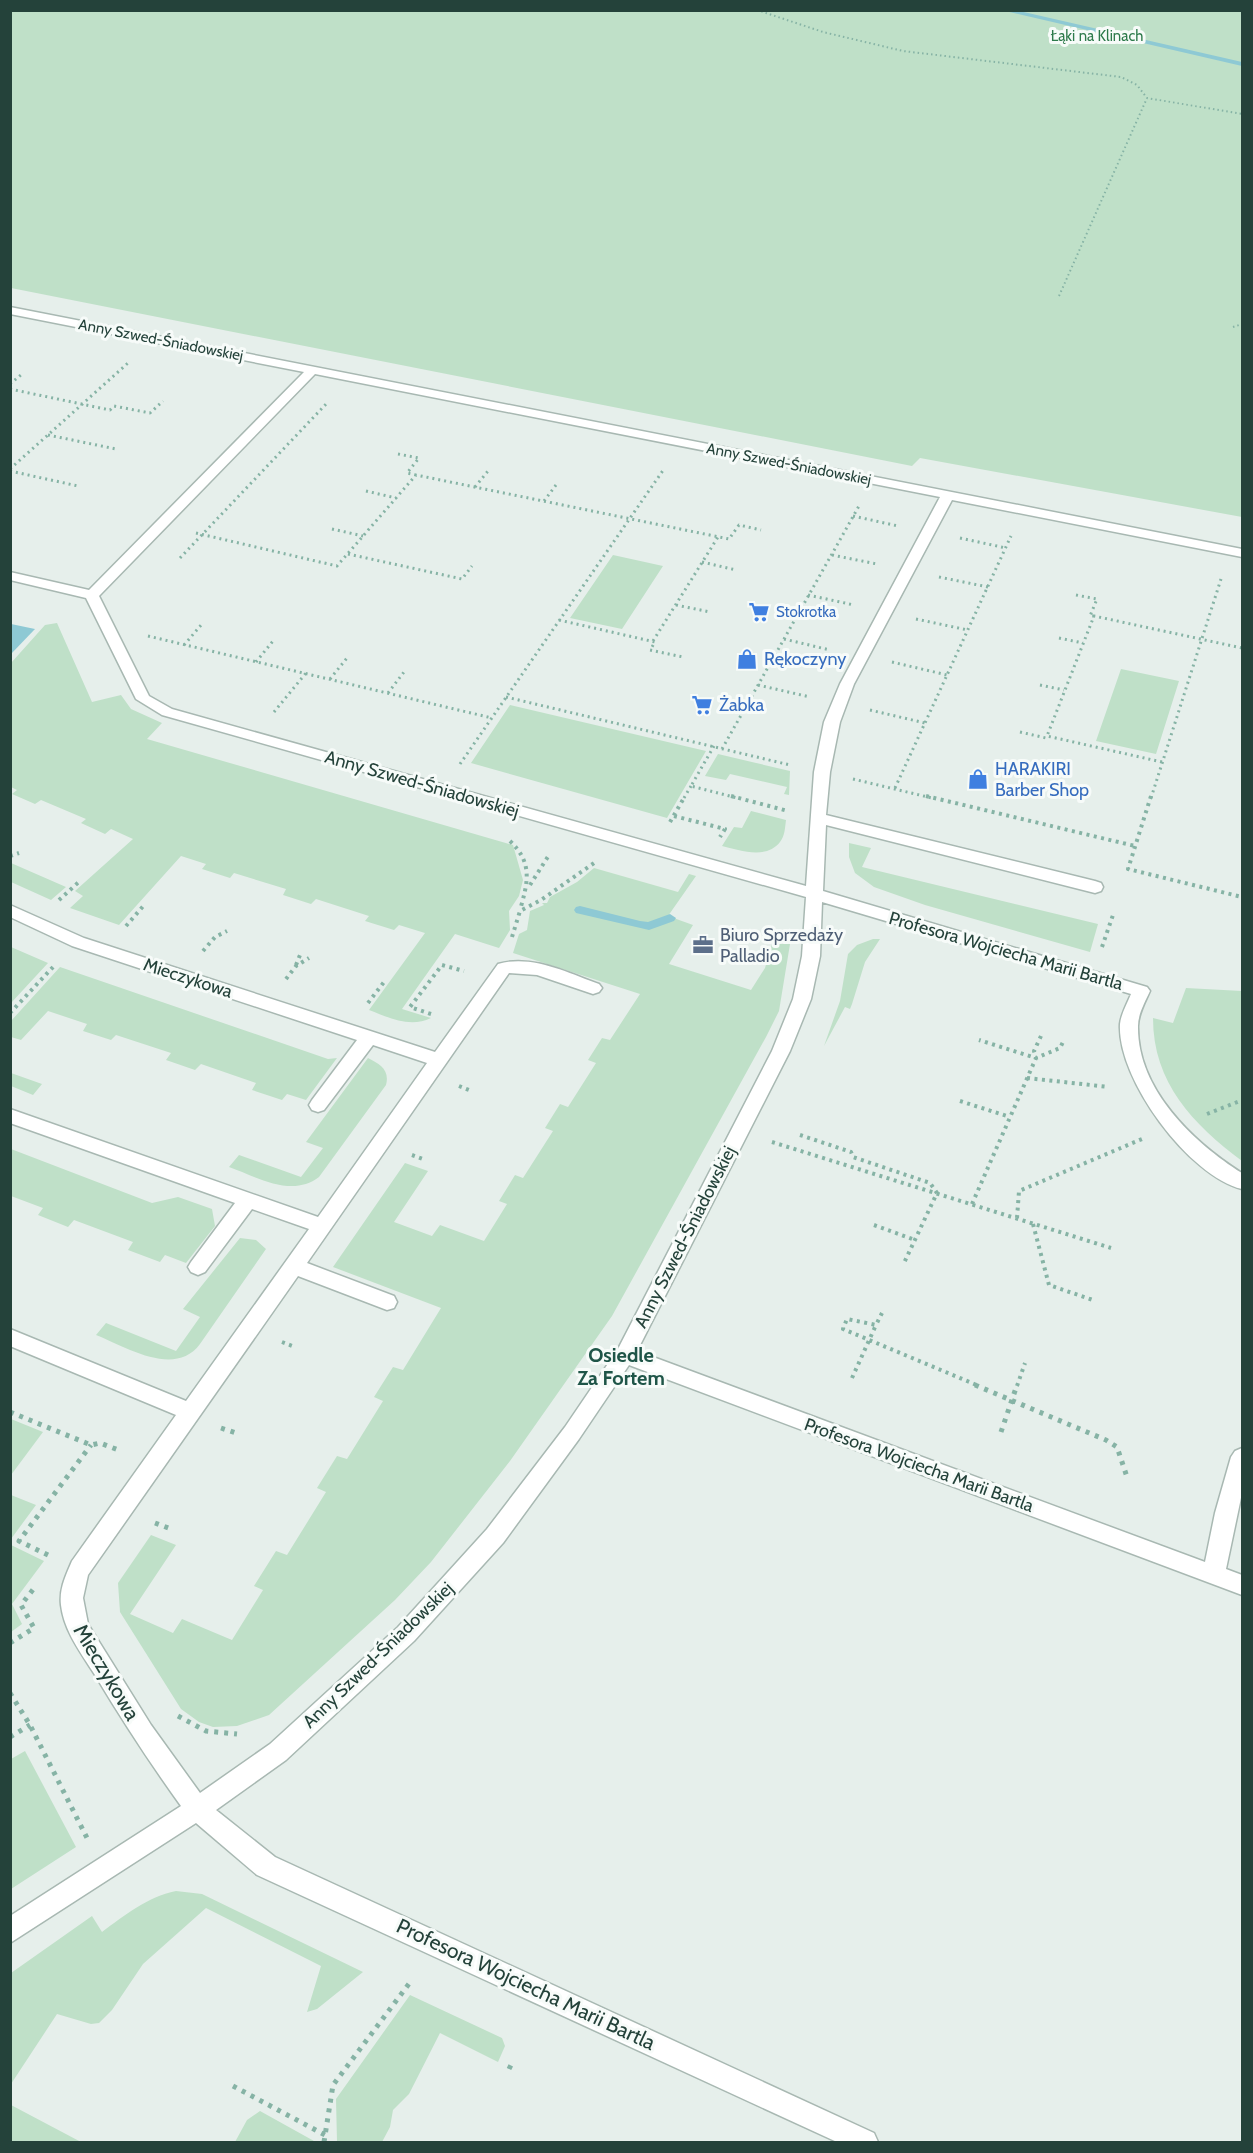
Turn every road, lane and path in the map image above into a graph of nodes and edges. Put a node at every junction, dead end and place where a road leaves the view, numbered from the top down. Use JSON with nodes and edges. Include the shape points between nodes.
{"nodes":[{"id":1,"x":757,"y":10,"type":"edge"},
{"id":2,"x":1147,"y":98,"type":"junction"},
{"id":3,"x":1242,"y":114,"type":"edge"},
{"id":4,"x":1059,"y":296,"type":"dead end"},
{"id":5,"x":10,"y":310,"type":"edge"},
{"id":6,"x":1242,"y":324,"type":"edge"},
{"id":7,"x":1233,"y":327,"type":"dead end"},
{"id":8,"x":155,"y":339,"type":"junction"},
{"id":9,"x":312,"y":370,"type":"junction"},
{"id":10,"x":22,"y":374,"type":"dead end"},
{"id":11,"x":10,"y":384,"type":"edge"},
{"id":12,"x":10,"y":389,"type":"edge"},
{"id":13,"x":333,"y":397,"type":"dead end"},
{"id":14,"x":162,"y":401,"type":"dead end"},
{"id":15,"x":82,"y":404,"type":"junction"},
{"id":16,"x":48,"y":435,"type":"junction"},
{"id":17,"x":682,"y":443,"type":"junction"},
{"id":18,"x":116,"y":449,"type":"dead end"},
{"id":19,"x":398,"y":454,"type":"dead end"},
{"id":20,"x":10,"y":470,"type":"edge"},
{"id":21,"x":488,"y":471,"type":"dead end"},
{"id":22,"x":416,"y":475,"type":"junction"},
{"id":23,"x":873,"y":480,"type":"junction"},
{"id":24,"x":556,"y":485,"type":"dead end"},
{"id":25,"x":78,"y":486,"type":"dead end"},
{"id":26,"x":475,"y":487,"type":"junction"},
{"id":27,"x":366,"y":491,"type":"dead end"},
{"id":28,"x":948,"y":495,"type":"junction"},
{"id":29,"x":396,"y":498,"type":"junction"},
{"id":30,"x":544,"y":501,"type":"junction"},
{"id":31,"x":853,"y":516,"type":"junction"},
{"id":32,"x":629,"y":519,"type":"junction"},
{"id":33,"x":160,"y":525,"type":"junction"},
{"id":34,"x":908,"y":528,"type":"dead end"},
{"id":35,"x":333,"y":529,"type":"dead end"},
{"id":36,"x":761,"y":530,"type":"dead end"},
{"id":37,"x":203,"y":535,"type":"junction"},
{"id":38,"x":363,"y":536,"type":"junction"},
{"id":39,"x":718,"y":537,"type":"junction"},
{"id":40,"x":959,"y":538,"type":"dead end"},
{"id":41,"x":1010,"y":540,"type":"dead end"},
{"id":42,"x":1006,"y":548,"type":"junction"},
{"id":43,"x":1242,"y":553,"type":"edge"},
{"id":44,"x":348,"y":554,"type":"junction"},
{"id":45,"x":831,"y":554,"type":"junction"},
{"id":46,"x":180,"y":558,"type":"dead end"},
{"id":47,"x":702,"y":562,"type":"junction"},
{"id":48,"x":472,"y":566,"type":"dead end"},
{"id":49,"x":887,"y":566,"type":"dead end"},
{"id":50,"x":736,"y":570,"type":"dead end"},
{"id":51,"x":930,"y":575,"type":"dead end"},
{"id":52,"x":10,"y":576,"type":"edge"},
{"id":53,"x":1220,"y":584,"type":"dead end"},
{"id":54,"x":988,"y":587,"type":"junction"},
{"id":55,"x":92,"y":595,"type":"junction"},
{"id":56,"x":1076,"y":595,"type":"dead end"},
{"id":57,"x":808,"y":596,"type":"junction"},
{"id":58,"x":676,"y":605,"type":"junction"},
{"id":59,"x":863,"y":608,"type":"dead end"},
{"id":60,"x":710,"y":612,"type":"dead end"},
{"id":61,"x":1094,"y":616,"type":"junction"},
{"id":62,"x":909,"y":617,"type":"dead end"},
{"id":63,"x":559,"y":620,"type":"junction"},
{"id":64,"x":202,"y":624,"type":"dead end"},
{"id":65,"x":968,"y":630,"type":"junction"},
{"id":66,"x":139,"y":634,"type":"dead end"},
{"id":67,"x":1059,"y":638,"type":"dead end"},
{"id":68,"x":784,"y":639,"type":"junction"},
{"id":69,"x":1202,"y":639,"type":"junction"},
{"id":70,"x":273,"y":641,"type":"dead end"},
{"id":71,"x":653,"y":641,"type":"junction"},
{"id":72,"x":1083,"y":643,"type":"junction"},
{"id":73,"x":184,"y":645,"type":"junction"},
{"id":74,"x":1242,"y":648,"type":"edge"},
{"id":75,"x":838,"y":652,"type":"dead end"},
{"id":76,"x":683,"y":657,"type":"dead end"},
{"id":77,"x":347,"y":658,"type":"dead end"},
{"id":78,"x":886,"y":661,"type":"dead end"},
{"id":79,"x":256,"y":662,"type":"junction"},
{"id":80,"x":404,"y":672,"type":"dead end"},
{"id":81,"x":306,"y":674,"type":"junction"},
{"id":82,"x":947,"y":675,"type":"junction"},
{"id":83,"x":330,"y":679,"type":"junction"},
{"id":84,"x":758,"y":685,"type":"junction"},
{"id":85,"x":1040,"y":685,"type":"dead end"},
{"id":86,"x":1064,"y":690,"type":"junction"},
{"id":87,"x":388,"y":693,"type":"junction"},
{"id":88,"x":506,"y":697,"type":"junction"},
{"id":89,"x":815,"y":698,"type":"dead end"},
{"id":90,"x":866,"y":709,"type":"dead end"},
{"id":91,"x":492,"y":718,"type":"junction"},
{"id":92,"x":925,"y":723,"type":"junction"},
{"id":93,"x":1020,"y":732,"type":"dead end"},
{"id":94,"x":254,"y":736,"type":"junction"},
{"id":95,"x":1047,"y":736,"type":"junction"},
{"id":96,"x":714,"y":746,"type":"junction"},
{"id":97,"x":722,"y":749,"type":"junction"},
{"id":98,"x":1162,"y":762,"type":"junction"},
{"id":99,"x":822,"y":772,"type":"junction"},
{"id":100,"x":691,"y":786,"type":"junction"},
{"id":101,"x":894,"y":788,"type":"junction"},
{"id":102,"x":442,"y":789,"type":"junction"},
{"id":103,"x":818,"y":818,"type":"junction"},
{"id":104,"x":719,"y":838,"type":"dead end"},
{"id":105,"x":509,"y":840,"type":"dead end"},
{"id":106,"x":1135,"y":846,"type":"junction"},
{"id":107,"x":11,"y":853,"type":"edge"},
{"id":108,"x":19,"y":853,"type":"dead end"},
{"id":109,"x":549,"y":855,"type":"dead end"},
{"id":110,"x":587,"y":866,"type":"dead end"},
{"id":111,"x":1128,"y":869,"type":"junction"},
{"id":112,"x":81,"y":880,"type":"dead end"},
{"id":113,"x":1124,"y":880,"type":"dead end"},
{"id":114,"x":1095,"y":887,"type":"dead end"},
{"id":115,"x":527,"y":889,"type":"junction"},
{"id":116,"x":814,"y":894,"type":"junction"},
{"id":117,"x":1242,"y":897,"type":"edge"},
{"id":118,"x":1117,"y":903,"type":"dead end"},
{"id":119,"x":54,"y":904,"type":"dead end"},
{"id":120,"x":145,"y":904,"type":"dead end"},
{"id":121,"x":10,"y":910,"type":"edge"},
{"id":122,"x":520,"y":911,"type":"junction"},
{"id":123,"x":218,"y":928,"type":"dead end"},
{"id":124,"x":122,"y":931,"type":"dead end"},
{"id":125,"x":227,"y":931,"type":"dead end"},
{"id":126,"x":215,"y":937,"type":"junction"},
{"id":127,"x":300,"y":955,"type":"dead end"},
{"id":128,"x":198,"y":957,"type":"dead end"},
{"id":129,"x":309,"y":958,"type":"dead end"},
{"id":130,"x":504,"y":962,"type":"junction"},
{"id":131,"x":296,"y":966,"type":"junction"},
{"id":132,"x":1093,"y":976,"type":"junction"},
{"id":133,"x":384,"y":982,"type":"dead end"},
{"id":134,"x":281,"y":984,"type":"dead end"},
{"id":135,"x":593,"y":988,"type":"dead end"},
{"id":136,"x":362,"y":1011,"type":"dead end"},
{"id":137,"x":440,"y":1017,"type":"dead end"},
{"id":138,"x":1041,"y":1036,"type":"dead end"},
{"id":139,"x":369,"y":1037,"type":"junction"},
{"id":140,"x":979,"y":1040,"type":"dead end"},
{"id":141,"x":1063,"y":1042,"type":"dead end"},
{"id":142,"x":1036,"y":1058,"type":"junction"},
{"id":143,"x":439,"y":1060,"type":"junction"},
{"id":144,"x":1027,"y":1078,"type":"junction"},
{"id":145,"x":1102,"y":1087,"type":"dead end"},
{"id":146,"x":960,"y":1101,"type":"dead end"},
{"id":147,"x":318,"y":1105,"type":"dead end"},
{"id":148,"x":10,"y":1116,"type":"edge"},
{"id":149,"x":1010,"y":1117,"type":"junction"},
{"id":150,"x":800,"y":1135,"type":"dead end"},
{"id":151,"x":768,"y":1141,"type":"dead end"},
{"id":152,"x":1104,"y":1155,"type":"dead end"},
{"id":153,"x":1242,"y":1182,"type":"edge"},
{"id":154,"x":937,"y":1193,"type":"junction"},
{"id":155,"x":248,"y":1200,"type":"junction"},
{"id":156,"x":972,"y":1204,"type":"junction"},
{"id":157,"x":1017,"y":1218,"type":"junction"},
{"id":158,"x":1033,"y":1224,"type":"junction"},
{"id":159,"x":874,"y":1226,"type":"dead end"},
{"id":160,"x":322,"y":1227,"type":"junction"},
{"id":161,"x":915,"y":1240,"type":"junction"},
{"id":162,"x":1112,"y":1248,"type":"dead end"},
{"id":163,"x":904,"y":1263,"type":"dead end"},
{"id":164,"x":294,"y":1266,"type":"junction"},
{"id":165,"x":198,"y":1267,"type":"dead end"},
{"id":166,"x":1092,"y":1300,"type":"dead end"},
{"id":167,"x":387,"y":1302,"type":"dead end"},
{"id":168,"x":882,"y":1313,"type":"dead end"},
{"id":169,"x":876,"y":1325,"type":"junction"},
{"id":170,"x":10,"y":1337,"type":"edge"},
{"id":171,"x":870,"y":1339,"type":"junction"},
{"id":172,"x":625,"y":1355,"type":"junction"},
{"id":173,"x":1025,"y":1363,"type":"dead end"},
{"id":174,"x":852,"y":1378,"type":"dead end"},
{"id":175,"x":1012,"y":1399,"type":"junction"},
{"id":176,"x":10,"y":1412,"type":"edge"},
{"id":177,"x":191,"y":1412,"type":"junction"},
{"id":178,"x":215,"y":1426,"type":"dead end"},
{"id":179,"x":1001,"y":1432,"type":"dead end"},
{"id":180,"x":236,"y":1433,"type":"dead end"},
{"id":181,"x":91,"y":1445,"type":"junction"},
{"id":182,"x":1242,"y":1457,"type":"edge"},
{"id":183,"x":155,"y":1464,"type":"junction"},
{"id":184,"x":1127,"y":1476,"type":"dead end"},
{"id":185,"x":150,"y":1521,"type":"dead end"},
{"id":186,"x":171,"y":1529,"type":"dead end"},
{"id":187,"x":56,"y":1558,"type":"dead end"},
{"id":188,"x":1214,"y":1574,"type":"junction"},
{"id":189,"x":42,"y":1577,"type":"dead end"},
{"id":190,"x":1242,"y":1585,"type":"edge"},
{"id":191,"x":10,"y":1643,"type":"edge"},
{"id":192,"x":10,"y":1692,"type":"edge"},
{"id":193,"x":174,"y":1712,"type":"dead end"},
{"id":194,"x":30,"y":1725,"type":"junction"},
{"id":195,"x":10,"y":1737,"type":"edge"},
{"id":196,"x":278,"y":1752,"type":"junction"},
{"id":197,"x":197,"y":1809,"type":"junction"},
{"id":198,"x":90,"y":1844,"type":"dead end"},
{"id":199,"x":10,"y":1930,"type":"edge"},
{"id":200,"x":411,"y":1981,"type":"dead end"},
{"id":201,"x":233,"y":2086,"type":"dead end"},
{"id":202,"x":324,"y":2139,"type":"edge"},
{"id":203,"x":865,"y":2142,"type":"edge"}],
"edges":[{"from":1,"to":2,"type":"path","via":[[823,32],[903,51],[1121,77],[1137,86]]},
{"from":2,"to":3,"type":"path"},
{"from":2,"to":4,"type":"path"},
{"from":5,"to":8,"type":"street","name":"Anny Szwed-Śniadowskiej"},
{"from":6,"to":7,"type":"path"},
{"from":8,"to":9,"type":"street","name":"Anny Szwed-Śniadowskiej"},
{"from":8,"to":15,"type":"path"},
{"from":9,"to":17,"type":"street","name":"Anny Szwed-Śniadowskiej"},
{"from":9,"to":33,"type":"street"},
{"from":10,"to":11,"type":"path"},
{"from":12,"to":15,"type":"path"},
{"from":13,"to":37,"type":"path"},
{"from":14,"to":15,"type":"path","via":[[150,413]]},
{"from":15,"to":16,"type":"path"},
{"from":16,"to":18,"type":"path"},
{"from":16,"to":20,"type":"path"},
{"from":17,"to":23,"type":"street","name":"Anny Szwed-Śniadowskiej"},
{"from":17,"to":32,"type":"path"},
{"from":19,"to":22,"type":"path","via":[[420,458],[407,473]]},
{"from":20,"to":25,"type":"path"},
{"from":21,"to":26,"type":"path"},
{"from":22,"to":26,"type":"path"},
{"from":22,"to":29,"type":"path"},
{"from":23,"to":28,"type":"street","name":"Anny Szwed-Śniadowskiej"},
{"from":23,"to":31,"type":"path"},
{"from":24,"to":30,"type":"path"},
{"from":26,"to":30,"type":"path"},
{"from":27,"to":29,"type":"path"},
{"from":28,"to":43,"type":"street","name":"Anny Szwed-Śniadowskiej"},
{"from":28,"to":99,"type":"street","name":"Anny Szwed-Śniadowskiej","via":[[847,684],[832,722]]},
{"from":29,"to":38,"type":"path"},
{"from":30,"to":32,"type":"path"},
{"from":31,"to":34,"type":"path"},
{"from":31,"to":45,"type":"path"},
{"from":32,"to":39,"type":"path"},
{"from":32,"to":63,"type":"path"},
{"from":33,"to":37,"type":"path"},
{"from":33,"to":55,"type":"street"},
{"from":35,"to":38,"type":"path"},
{"from":36,"to":39,"type":"path","via":[[739,525],[729,539]]},
{"from":37,"to":44,"type":"path","via":[[338,566]]},
{"from":37,"to":46,"type":"path"},
{"from":38,"to":44,"type":"path"},
{"from":39,"to":47,"type":"path"},
{"from":40,"to":42,"type":"path"},
{"from":41,"to":42,"type":"path"},
{"from":42,"to":54,"type":"path"},
{"from":44,"to":48,"type":"path","via":[[462,579]]},
{"from":45,"to":49,"type":"path"},
{"from":45,"to":57,"type":"path"},
{"from":47,"to":50,"type":"path"},
{"from":47,"to":58,"type":"path"},
{"from":51,"to":54,"type":"path"},
{"from":52,"to":55,"type":"street"},
{"from":53,"to":69,"type":"path"},
{"from":54,"to":65,"type":"path"},
{"from":55,"to":94,"type":"street","name":"Anny Szwed-Śniadowskiej","via":[[143,699],[166,712]]},
{"from":56,"to":61,"type":"path","via":[[1097,599],[1090,616]]},
{"from":57,"to":59,"type":"path"},
{"from":57,"to":68,"type":"path"},
{"from":58,"to":60,"type":"path"},
{"from":58,"to":71,"type":"path"},
{"from":61,"to":69,"type":"path"},
{"from":61,"to":72,"type":"path"},
{"from":62,"to":65,"type":"path"},
{"from":63,"to":71,"type":"path"},
{"from":63,"to":88,"type":"path"},
{"from":64,"to":73,"type":"path"},
{"from":65,"to":82,"type":"path"},
{"from":66,"to":73,"type":"path"},
{"from":67,"to":72,"type":"path"},
{"from":68,"to":75,"type":"path"},
{"from":68,"to":84,"type":"path"},
{"from":69,"to":74,"type":"path"},
{"from":69,"to":98,"type":"path"},
{"from":70,"to":79,"type":"path"},
{"from":71,"to":76,"type":"path","via":[[650,650]]},
{"from":72,"to":86,"type":"path"},
{"from":73,"to":79,"type":"path"},
{"from":77,"to":83,"type":"path"},
{"from":78,"to":82,"type":"path"},
{"from":79,"to":81,"type":"path"},
{"from":80,"to":87,"type":"path"},
{"from":81,"to":83,"type":"path"},
{"from":81,"to":94,"type":"path"},
{"from":82,"to":92,"type":"path"},
{"from":83,"to":87,"type":"path"},
{"from":84,"to":89,"type":"path"},
{"from":84,"to":97,"type":"path"},
{"from":85,"to":86,"type":"path"},
{"from":86,"to":95,"type":"path"},
{"from":87,"to":91,"type":"path"},
{"from":88,"to":91,"type":"path"},
{"from":88,"to":96,"type":"path"},
{"from":90,"to":92,"type":"path"},
{"from":91,"to":102,"type":"path"},
{"from":92,"to":101,"type":"path"},
{"from":93,"to":95,"type":"path"},
{"from":94,"to":102,"type":"street","name":"Anny Szwed-Śniadowskiej"},
{"from":95,"to":98,"type":"path"},
{"from":96,"to":97,"type":"path"},
{"from":96,"to":100,"type":"path"},
{"from":97,"to":99,"type":"path"},
{"from":98,"to":106,"type":"path"},
{"from":99,"to":101,"type":"path"},
{"from":99,"to":103,"type":"street","name":"Anny Szwed-Śniadowskiej"},
{"from":100,"to":103,"type":"path"},
{"from":100,"to":104,"type":"path","via":[[673,818],[725,829]]},
{"from":101,"to":106,"type":"path"},
{"from":102,"to":116,"type":"street","name":"Anny Szwed-Śniadowskiej"},
{"from":103,"to":114,"type":"street"},
{"from":103,"to":116,"type":"street","name":"Anny Szwed-Śniadowskiej"},
{"from":105,"to":115,"type":"path","via":[[517,846],[527,870]]},
{"from":106,"to":111,"type":"path"},
{"from":107,"to":108,"type":"path"},
{"from":109,"to":115,"type":"path"},
{"from":110,"to":122,"type":"path"},
{"from":111,"to":113,"type":"path"},
{"from":111,"to":117,"type":"path"},
{"from":112,"to":119,"type":"path"},
{"from":115,"to":122,"type":"path"},
{"from":116,"to":132,"type":"street","name":"Profesora Wojciecha Marii Bartla"},
{"from":116,"to":172,"type":"street","name":"Anny Szwed-Śniadowskiej","via":[[811,956],[802,999],[781,1051]]},
{"from":118,"to":132,"type":"path"},
{"from":120,"to":124,"type":"path"},
{"from":121,"to":139,"type":"street","name":"Mieczykowa","via":[[78,942]]},
{"from":122,"to":130,"type":"path"},
{"from":123,"to":126,"type":"path"},
{"from":125,"to":126,"type":"path"},
{"from":126,"to":128,"type":"path"},
{"from":127,"to":131,"type":"path"},
{"from":129,"to":131,"type":"path"},
{"from":130,"to":135,"type":"street"},
{"from":130,"to":137,"type":"path","via":[[489,952],[472,974],[442,965],[410,1007]]},
{"from":130,"to":143,"type":"street","name":"Mieczykowa"},
{"from":131,"to":134,"type":"path"},
{"from":132,"to":153,"type":"street","name":"Profesora Wojciecha Marii Bartla","via":[[1141,991],[1130,1026],[1134,1058],[1149,1092],[1172,1126],[1208,1159]]},
{"from":133,"to":136,"type":"path"},
{"from":138,"to":142,"type":"path","via":[[1034,1051]]},
{"from":139,"to":143,"type":"street","name":"Mieczykowa"},
{"from":139,"to":147,"type":"street"},
{"from":140,"to":142,"type":"path"},
{"from":141,"to":142,"type":"path","via":[[1060,1048]]},
{"from":142,"to":144,"type":"path"},
{"from":143,"to":160,"type":"street","name":"Mieczykowa"},
{"from":144,"to":145,"type":"path"},
{"from":144,"to":149,"type":"path"},
{"from":146,"to":149,"type":"path"},
{"from":148,"to":155,"type":"street"},
{"from":149,"to":156,"type":"path"},
{"from":150,"to":154,"type":"path","via":[[930,1183]]},
{"from":151,"to":154,"type":"path"},
{"from":152,"to":157,"type":"path","via":[[1020,1191]]},
{"from":154,"to":156,"type":"path"},
{"from":154,"to":161,"type":"path"},
{"from":155,"to":160,"type":"street"},
{"from":155,"to":165,"type":"street"},
{"from":156,"to":157,"type":"path"},
{"from":157,"to":158,"type":"path"},
{"from":158,"to":162,"type":"path"},
{"from":158,"to":166,"type":"path","via":[[1049,1285]]},
{"from":159,"to":161,"type":"path"},
{"from":160,"to":164,"type":"street","name":"Mieczykowa"},
{"from":161,"to":163,"type":"path"},
{"from":164,"to":167,"type":"street"},
{"from":164,"to":177,"type":"street","name":"Mieczykowa"},
{"from":168,"to":169,"type":"path"},
{"from":169,"to":171,"type":"path"},
{"from":169,"to":171,"type":"path","via":[[847,1319],[843,1329]]},
{"from":170,"to":177,"type":"street"},
{"from":171,"to":174,"type":"path"},
{"from":171,"to":175,"type":"path"},
{"from":172,"to":188,"type":"street","name":"Profesora Wojciecha Marii Bartla"},
{"from":172,"to":196,"type":"street","name":"Anny Szwed-Śniadowskiej","via":[[495,1536],[406,1634]]},
{"from":173,"to":175,"type":"path"},
{"from":175,"to":179,"type":"path"},
{"from":175,"to":184,"type":"path","via":[[1117,1447]]},
{"from":176,"to":181,"type":"path"},
{"from":177,"to":183,"type":"street","name":"Mieczykowa"},
{"from":178,"to":180,"type":"path"},
{"from":181,"to":183,"type":"path","via":[[100,1443]]},
{"from":181,"to":187,"type":"path","via":[[19,1541]]},
{"from":182,"to":188,"type":"street"},
{"from":183,"to":197,"type":"street","name":"Mieczykowa","via":[[80,1568],[70,1599],[79,1629],[143,1733]]},
{"from":185,"to":186,"type":"path"},
{"from":188,"to":190,"type":"street","name":"Profesora Wojciecha Marii Bartla"},
{"from":189,"to":191,"type":"path","via":[[21,1605],[34,1628]]},
{"from":192,"to":194,"type":"path"},
{"from":193,"to":196,"type":"path","via":[[190,1726],[226,1736],[258,1728]]},
{"from":194,"to":195,"type":"path"},
{"from":194,"to":198,"type":"path"},
{"from":196,"to":197,"type":"street","name":"Anny Szwed-Śniadowskiej"},
{"from":197,"to":199,"type":"street","name":"Anny Szwed-Śniadowskiej"},
{"from":197,"to":203,"type":"street","name":"Profesora Wojciecha Marii Bartla","via":[[266,1866]]},
{"from":200,"to":202,"type":"path","via":[[333,2085]]},
{"from":201,"to":202,"type":"path"}]}
